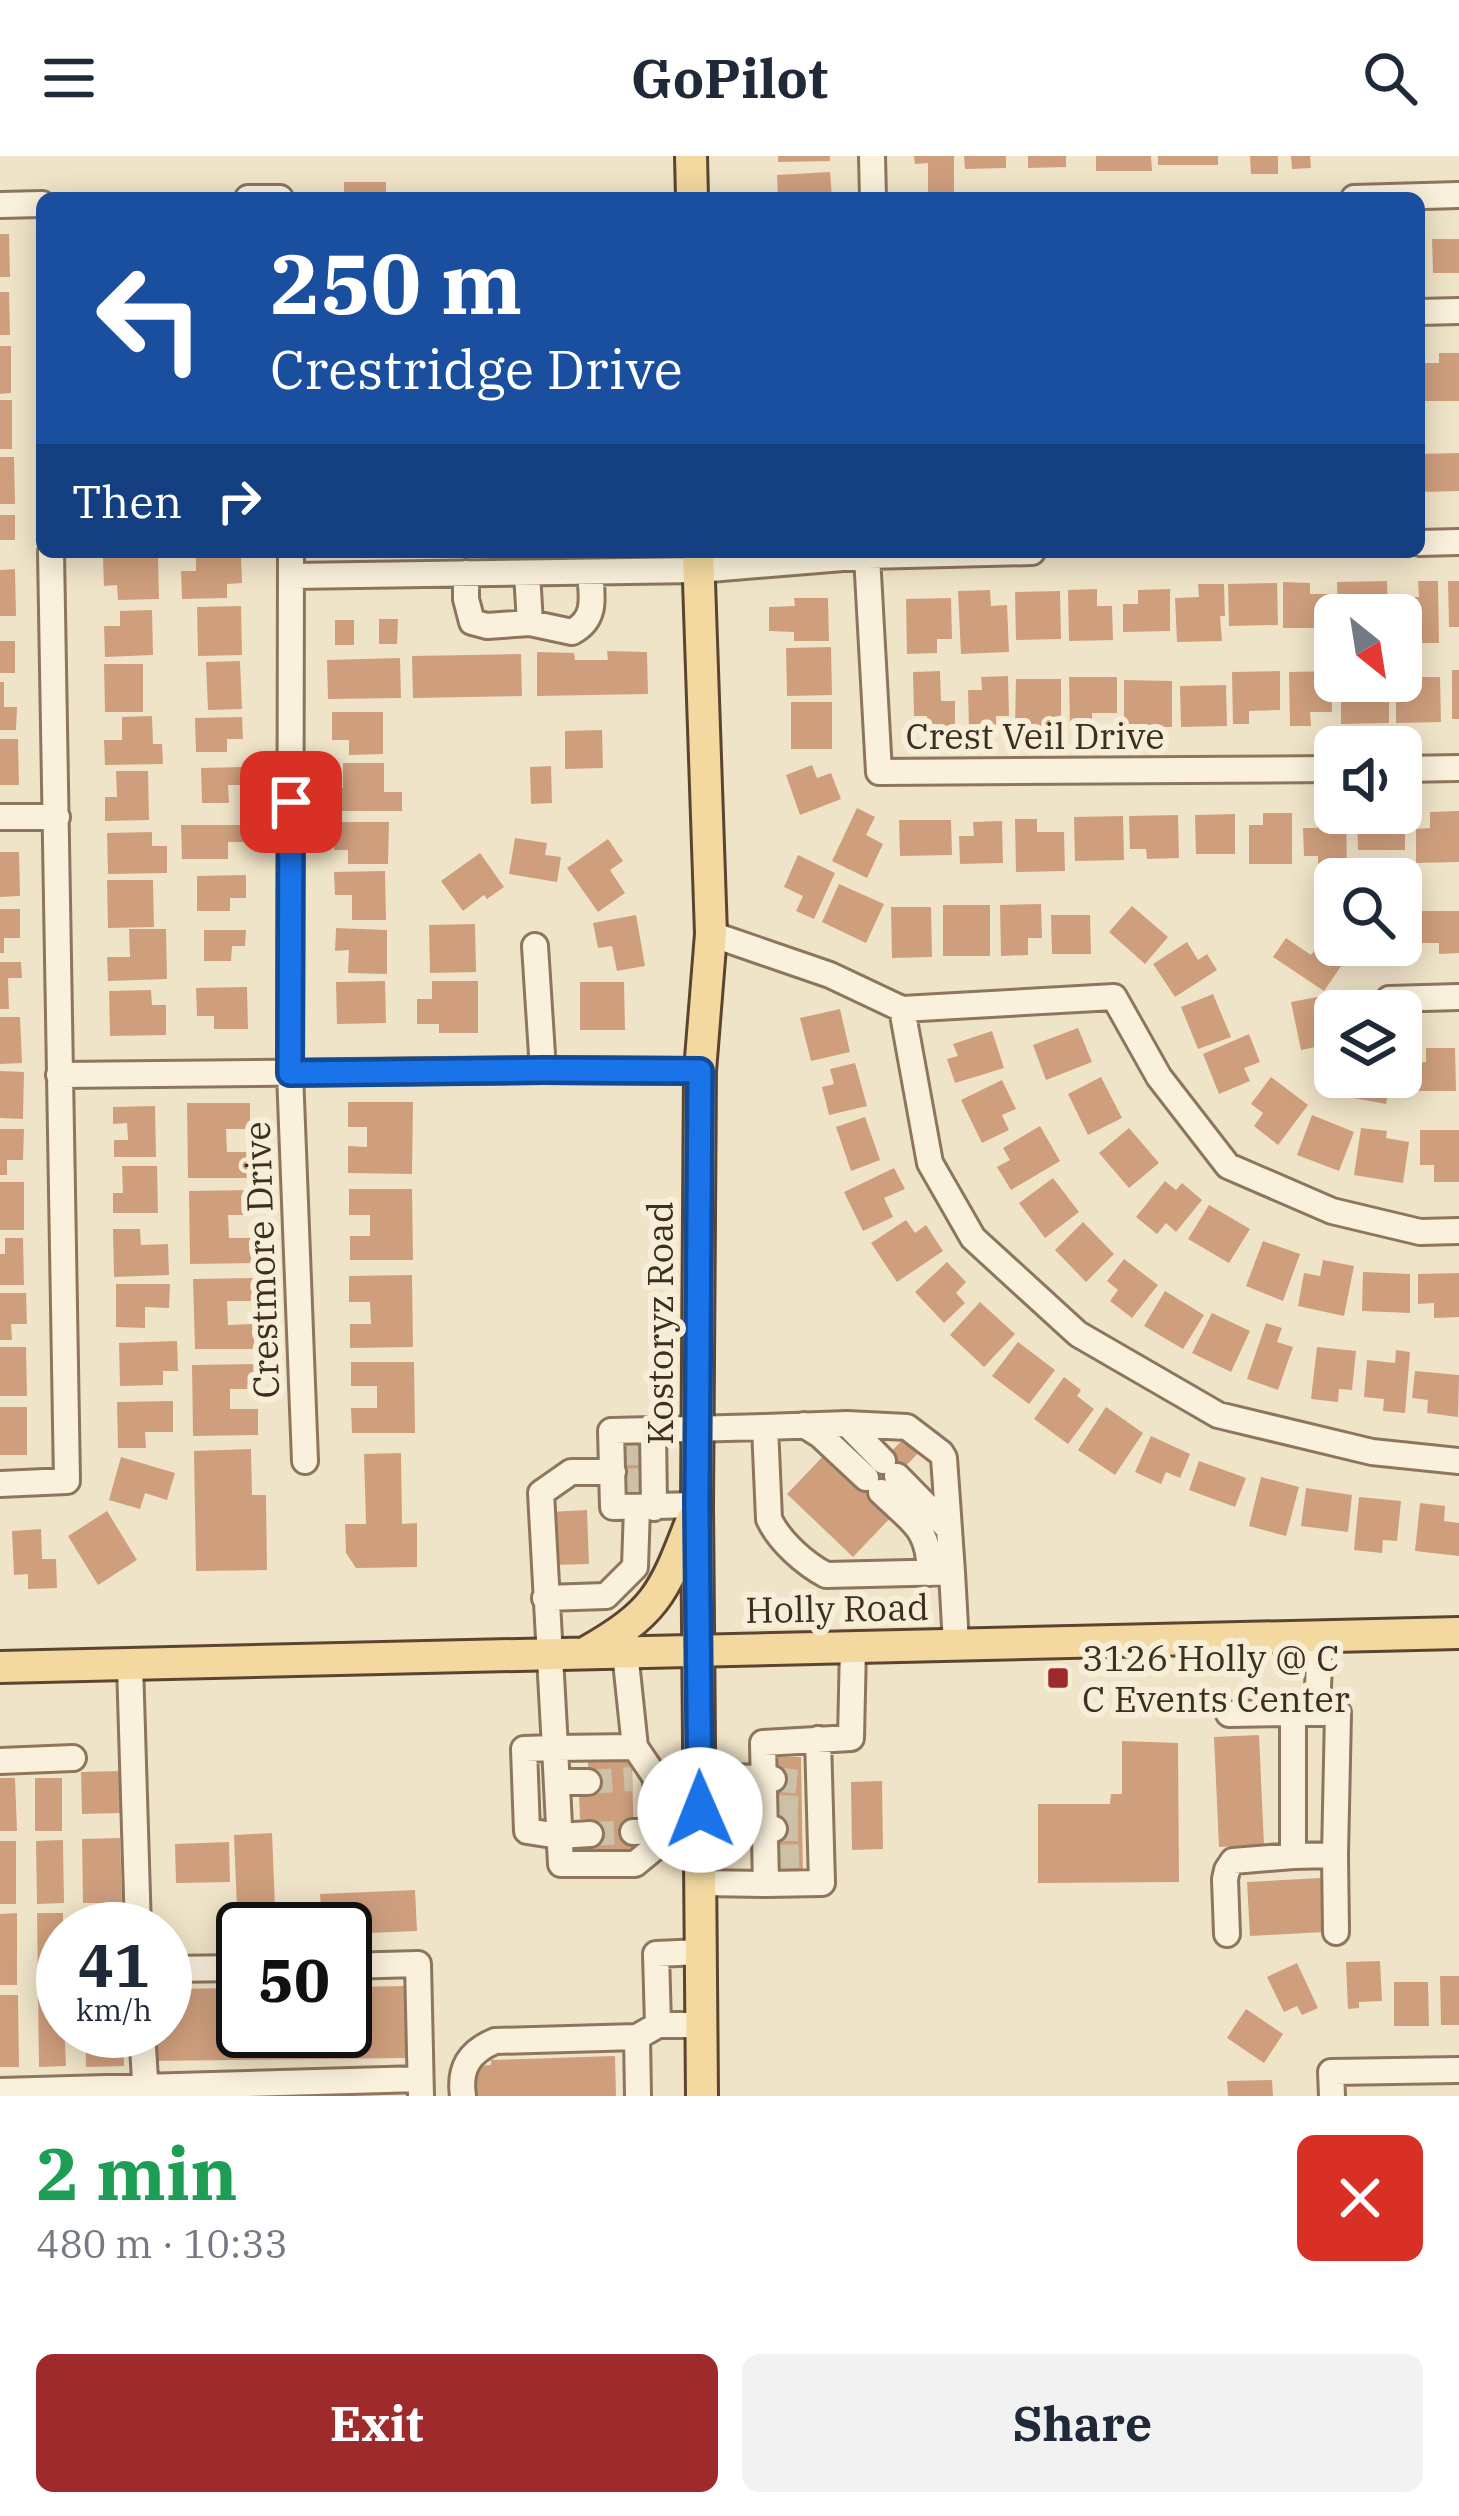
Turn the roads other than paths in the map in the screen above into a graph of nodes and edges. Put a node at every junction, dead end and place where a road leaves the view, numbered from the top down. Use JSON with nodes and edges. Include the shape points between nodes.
{"nodes":[{"id":1,"x":691,"y":156,"type":"edge"},
{"id":2,"x":872,"y":156,"type":"edge"},
{"id":3,"x":692,"y":192,"type":"edge"},
{"id":4,"x":873,"y":192,"type":"edge"},
{"id":5,"x":1459,"y":195,"type":"edge"},
{"id":6,"x":1425,"y":196,"type":"edge"},
{"id":7,"x":36,"y":204,"type":"edge"},
{"id":8,"x":0,"y":205,"type":"edge"},
{"id":9,"x":1459,"y":311,"type":"edge"},
{"id":10,"x":1425,"y":312,"type":"edge"},
{"id":11,"x":1459,"y":542,"type":"edge"},
{"id":12,"x":1425,"y":543,"type":"edge"},
{"id":13,"x":51,"y":558,"type":"edge"},
{"id":14,"x":799,"y":558,"type":"edge"},
{"id":15,"x":867,"y":558,"type":"edge"},
{"id":16,"x":698,"y":561,"type":"edge"},
{"id":17,"x":292,"y":564,"type":"edge"},
{"id":18,"x":590,"y":572,"type":"junction"},
{"id":19,"x":527,"y":573,"type":"junction"},
{"id":20,"x":466,"y":574,"type":"junction"},
{"id":21,"x":530,"y":623,"type":"junction"},
{"id":22,"x":1459,"y":768,"type":"edge"},
{"id":23,"x":1314,"y":769,"type":"edge"},
{"id":24,"x":1422,"y":769,"type":"edge"},
{"id":25,"x":0,"y":817,"type":"edge"},
{"id":26,"x":58,"y":817,"type":"junction"},
{"id":27,"x":711,"y":934,"type":"junction"},
{"id":28,"x":535,"y":946,"type":"dead end"},
{"id":29,"x":1459,"y":997,"type":"edge"},
{"id":30,"x":1422,"y":998,"type":"edge"},
{"id":31,"x":902,"y":1009,"type":"junction"},
{"id":32,"x":543,"y":1070,"type":"junction"},
{"id":33,"x":700,"y":1071,"type":"junction"},
{"id":34,"x":290,"y":1073,"type":"junction"},
{"id":35,"x":59,"y":1075,"type":"junction"},
{"id":36,"x":1459,"y":1231,"type":"edge"},
{"id":37,"x":847,"y":1424,"type":"junction"},
{"id":38,"x":804,"y":1425,"type":"junction"},
{"id":39,"x":765,"y":1427,"type":"junction"},
{"id":40,"x":698,"y":1430,"type":"junction"},
{"id":41,"x":305,"y":1461,"type":"dead end"},
{"id":42,"x":1459,"y":1461,"type":"edge"},
{"id":43,"x":633,"y":1464,"type":"junction"},
{"id":44,"x":882,"y":1477,"type":"junction"},
{"id":45,"x":0,"y":1484,"type":"edge"},
{"id":46,"x":697,"y":1505,"type":"junction"},
{"id":47,"x":645,"y":1508,"type":"junction"},
{"id":48,"x":949,"y":1529,"type":"junction"},
{"id":49,"x":941,"y":1572,"type":"junction"},
{"id":50,"x":545,"y":1598,"type":"junction"},
{"id":51,"x":1459,"y":1633,"type":"edge"},
{"id":52,"x":1320,"y":1636,"type":"junction"},
{"id":53,"x":956,"y":1645,"type":"junction"},
{"id":54,"x":853,"y":1647,"type":"junction"},
{"id":55,"x":699,"y":1650,"type":"junction"},
{"id":56,"x":625,"y":1652,"type":"junction"},
{"id":57,"x":585,"y":1653,"type":"junction"},
{"id":58,"x":549,"y":1654,"type":"junction"},
{"id":59,"x":130,"y":1664,"type":"junction"},
{"id":60,"x":0,"y":1667,"type":"edge"},
{"id":61,"x":1305,"y":1713,"type":"junction"},
{"id":62,"x":1228,"y":1714,"type":"dead end"},
{"id":63,"x":818,"y":1739,"type":"junction"},
{"id":64,"x":635,"y":1747,"type":"junction"},
{"id":65,"x":555,"y":1748,"type":"junction"},
{"id":66,"x":73,"y":1758,"type":"dead end"},
{"id":67,"x":0,"y":1761,"type":"edge"},
{"id":68,"x":699,"y":1775,"type":"junction"},
{"id":69,"x":644,"y":1779,"type":"junction"},
{"id":70,"x":768,"y":1779,"type":"junction"},
{"id":71,"x":557,"y":1782,"type":"junction"},
{"id":72,"x":588,"y":1782,"type":"tunnel mouth"},
{"id":73,"x":769,"y":1818,"type":"junction"},
{"id":74,"x":590,"y":1834,"type":"tunnel mouth"},
{"id":75,"x":559,"y":1836,"type":"junction"},
{"id":76,"x":650,"y":1836,"type":"junction"},
{"id":77,"x":700,"y":1845,"type":"junction"},
{"id":78,"x":1293,"y":1856,"type":"junction"},
{"id":79,"x":1336,"y":1856,"type":"junction"},
{"id":80,"x":701,"y":1883,"type":"junction"},
{"id":81,"x":766,"y":1884,"type":"junction"},
{"id":82,"x":137,"y":1902,"type":"edge"},
{"id":83,"x":1336,"y":1931,"type":"dead end"},
{"id":84,"x":1226,"y":1934,"type":"dead end"},
{"id":85,"x":701,"y":1952,"type":"junction"},
{"id":86,"x":372,"y":1965,"type":"edge"},
{"id":87,"x":701,"y":2025,"type":"junction"},
{"id":88,"x":647,"y":2031,"type":"junction"},
{"id":89,"x":144,"y":2058,"type":"edge"},
{"id":90,"x":1459,"y":2070,"type":"edge"},
{"id":91,"x":1332,"y":2084,"type":"edge"},
{"id":92,"x":421,"y":2087,"type":"edge"},
{"id":93,"x":0,"y":2091,"type":"edge"},
{"id":94,"x":146,"y":2092,"type":"edge"},
{"id":95,"x":463,"y":2096,"type":"edge"},
{"id":96,"x":638,"y":2096,"type":"edge"},
{"id":97,"x":702,"y":2096,"type":"edge"}],
"edges":[{"from":1,"to":3,"type":"main road"},
{"from":2,"to":4,"type":"street"},
{"from":5,"to":6,"type":"street"},
{"from":7,"to":8,"type":"street"},
{"from":9,"to":10,"type":"street"},
{"from":11,"to":12,"type":"street"},
{"from":13,"to":26,"type":"street"},
{"from":14,"to":16,"type":"street"},
{"from":15,"to":23,"type":"street","name":"Crest Veil Drive","via":[[879,772]]},
{"from":16,"to":18,"type":"street"},
{"from":16,"to":27,"type":"main road","name":"Kostoryz Road"},
{"from":17,"to":20,"type":"street"},
{"from":17,"to":34,"type":"street","name":"Crestmore Drive"},
{"from":18,"to":19,"type":"street"},
{"from":18,"to":21,"type":"street","via":[[584,626],[572,632]]},
{"from":19,"to":20,"type":"street"},
{"from":19,"to":21,"type":"street"},
{"from":20,"to":21,"type":"street","via":[[472,622]]},
{"from":22,"to":24,"type":"street"},
{"from":25,"to":26,"type":"street"},
{"from":26,"to":35,"type":"street"},
{"from":27,"to":31,"type":"street"},
{"from":27,"to":33,"type":"main road","name":"Kostoryz Road"},
{"from":28,"to":32,"type":"street"},
{"from":29,"to":30,"type":"street"},
{"from":31,"to":36,"type":"street","via":[[1114,997],[1159,1077],[1228,1166],[1331,1210],[1420,1232]]},
{"from":31,"to":42,"type":"street","via":[[930,1162],[974,1238],[1078,1334],[1218,1415],[1372,1452]]},
{"from":32,"to":33,"type":"street"},
{"from":32,"to":34,"type":"street"},
{"from":33,"to":40,"type":"main road","name":"Kostoryz Road"},
{"from":34,"to":35,"type":"street"},
{"from":34,"to":41,"type":"street","name":"Crestmore Drive"},
{"from":35,"to":45,"type":"street","via":[[67,1480]]},
{"from":37,"to":38,"type":"street"},
{"from":37,"to":44,"type":"street"},
{"from":37,"to":48,"type":"street","via":[[907,1427],[941,1453]]},
{"from":38,"to":39,"type":"street"},
{"from":38,"to":44,"type":"street"},
{"from":39,"to":40,"type":"street"},
{"from":39,"to":49,"type":"street","via":[[769,1519],[805,1560],[826,1576]]},
{"from":40,"to":43,"type":"street"},
{"from":40,"to":46,"type":"main road","name":"Kostoryz Road"},
{"from":43,"to":47,"type":"street"},
{"from":43,"to":47,"type":"street","via":[[613,1507]]},
{"from":43,"to":50,"type":"street","via":[[571,1472],[541,1493]]},
{"from":44,"to":48,"type":"street"},
{"from":44,"to":49,"type":"street"},
{"from":46,"to":47,"type":"street"},
{"from":46,"to":55,"type":"main road","name":"Kostoryz Road"},
{"from":46,"to":57,"type":"main road","via":[[658,1598]]},
{"from":47,"to":50,"type":"street","via":[[635,1567],[606,1595]]},
{"from":48,"to":49,"type":"street"},
{"from":49,"to":53,"type":"street"},
{"from":50,"to":58,"type":"street"},
{"from":51,"to":52,"type":"main road","name":"Holly Road"},
{"from":52,"to":53,"type":"main road","name":"Holly Road"},
{"from":52,"to":61,"type":"street"},
{"from":53,"to":54,"type":"main road","name":"Holly Road"},
{"from":54,"to":55,"type":"main road","name":"Holly Road"},
{"from":54,"to":63,"type":"street","via":[[851,1738]]},
{"from":55,"to":56,"type":"main road","name":"Holly Road"},
{"from":55,"to":68,"type":"main road","name":"Kostoryz Road"},
{"from":56,"to":57,"type":"main road","name":"Holly Road"},
{"from":56,"to":64,"type":"street"},
{"from":57,"to":58,"type":"main road","name":"Holly Road"},
{"from":58,"to":59,"type":"main road","name":"Holly Road"},
{"from":58,"to":65,"type":"street"},
{"from":59,"to":60,"type":"main road","name":"Holly Road"},
{"from":59,"to":82,"type":"street"},
{"from":61,"to":62,"type":"street"},
{"from":61,"to":78,"type":"street"},
{"from":61,"to":79,"type":"street","via":[[1338,1713]]},
{"from":63,"to":70,"type":"street","via":[[763,1743]]},
{"from":63,"to":81,"type":"street","via":[[812,1856],[822,1882]]},
{"from":64,"to":65,"type":"street"},
{"from":64,"to":69,"type":"street"},
{"from":65,"to":71,"type":"street"},
{"from":65,"to":75,"type":"street","via":[[524,1749],[527,1831]]},
{"from":66,"to":67,"type":"street"},
{"from":68,"to":69,"type":"street"},
{"from":68,"to":70,"type":"street"},
{"from":68,"to":77,"type":"main road","name":"Kostoryz Road"},
{"from":69,"to":76,"type":"street"},
{"from":70,"to":73,"type":"street"},
{"from":71,"to":72,"type":"street"},
{"from":71,"to":75,"type":"street"},
{"from":73,"to":77,"type":"street"},
{"from":73,"to":81,"type":"street"},
{"from":74,"to":75,"type":"street"},
{"from":75,"to":76,"type":"street","via":[[561,1864],[635,1864]]},
{"from":76,"to":77,"type":"street"},
{"from":77,"to":80,"type":"main road","name":"Kostoryz Road"},
{"from":78,"to":79,"type":"street"},
{"from":78,"to":84,"type":"street","via":[[1233,1861],[1225,1879]]},
{"from":79,"to":83,"type":"street"},
{"from":80,"to":81,"type":"street"},
{"from":80,"to":85,"type":"main road","name":"Kostoryz Road"},
{"from":85,"to":87,"type":"main road","name":"Kostoryz Road"},
{"from":85,"to":88,"type":"street","via":[[656,1954]]},
{"from":86,"to":92,"type":"street","via":[[418,1964]]},
{"from":87,"to":88,"type":"street"},
{"from":87,"to":97,"type":"main road","name":"Kostoryz Road"},
{"from":88,"to":95,"type":"street","via":[[495,2041],[469,2056]]},
{"from":88,"to":96,"type":"street"},
{"from":89,"to":94,"type":"street"},
{"from":90,"to":91,"type":"street"},
{"from":92,"to":94,"type":"street"},
{"from":93,"to":94,"type":"street"}]}
